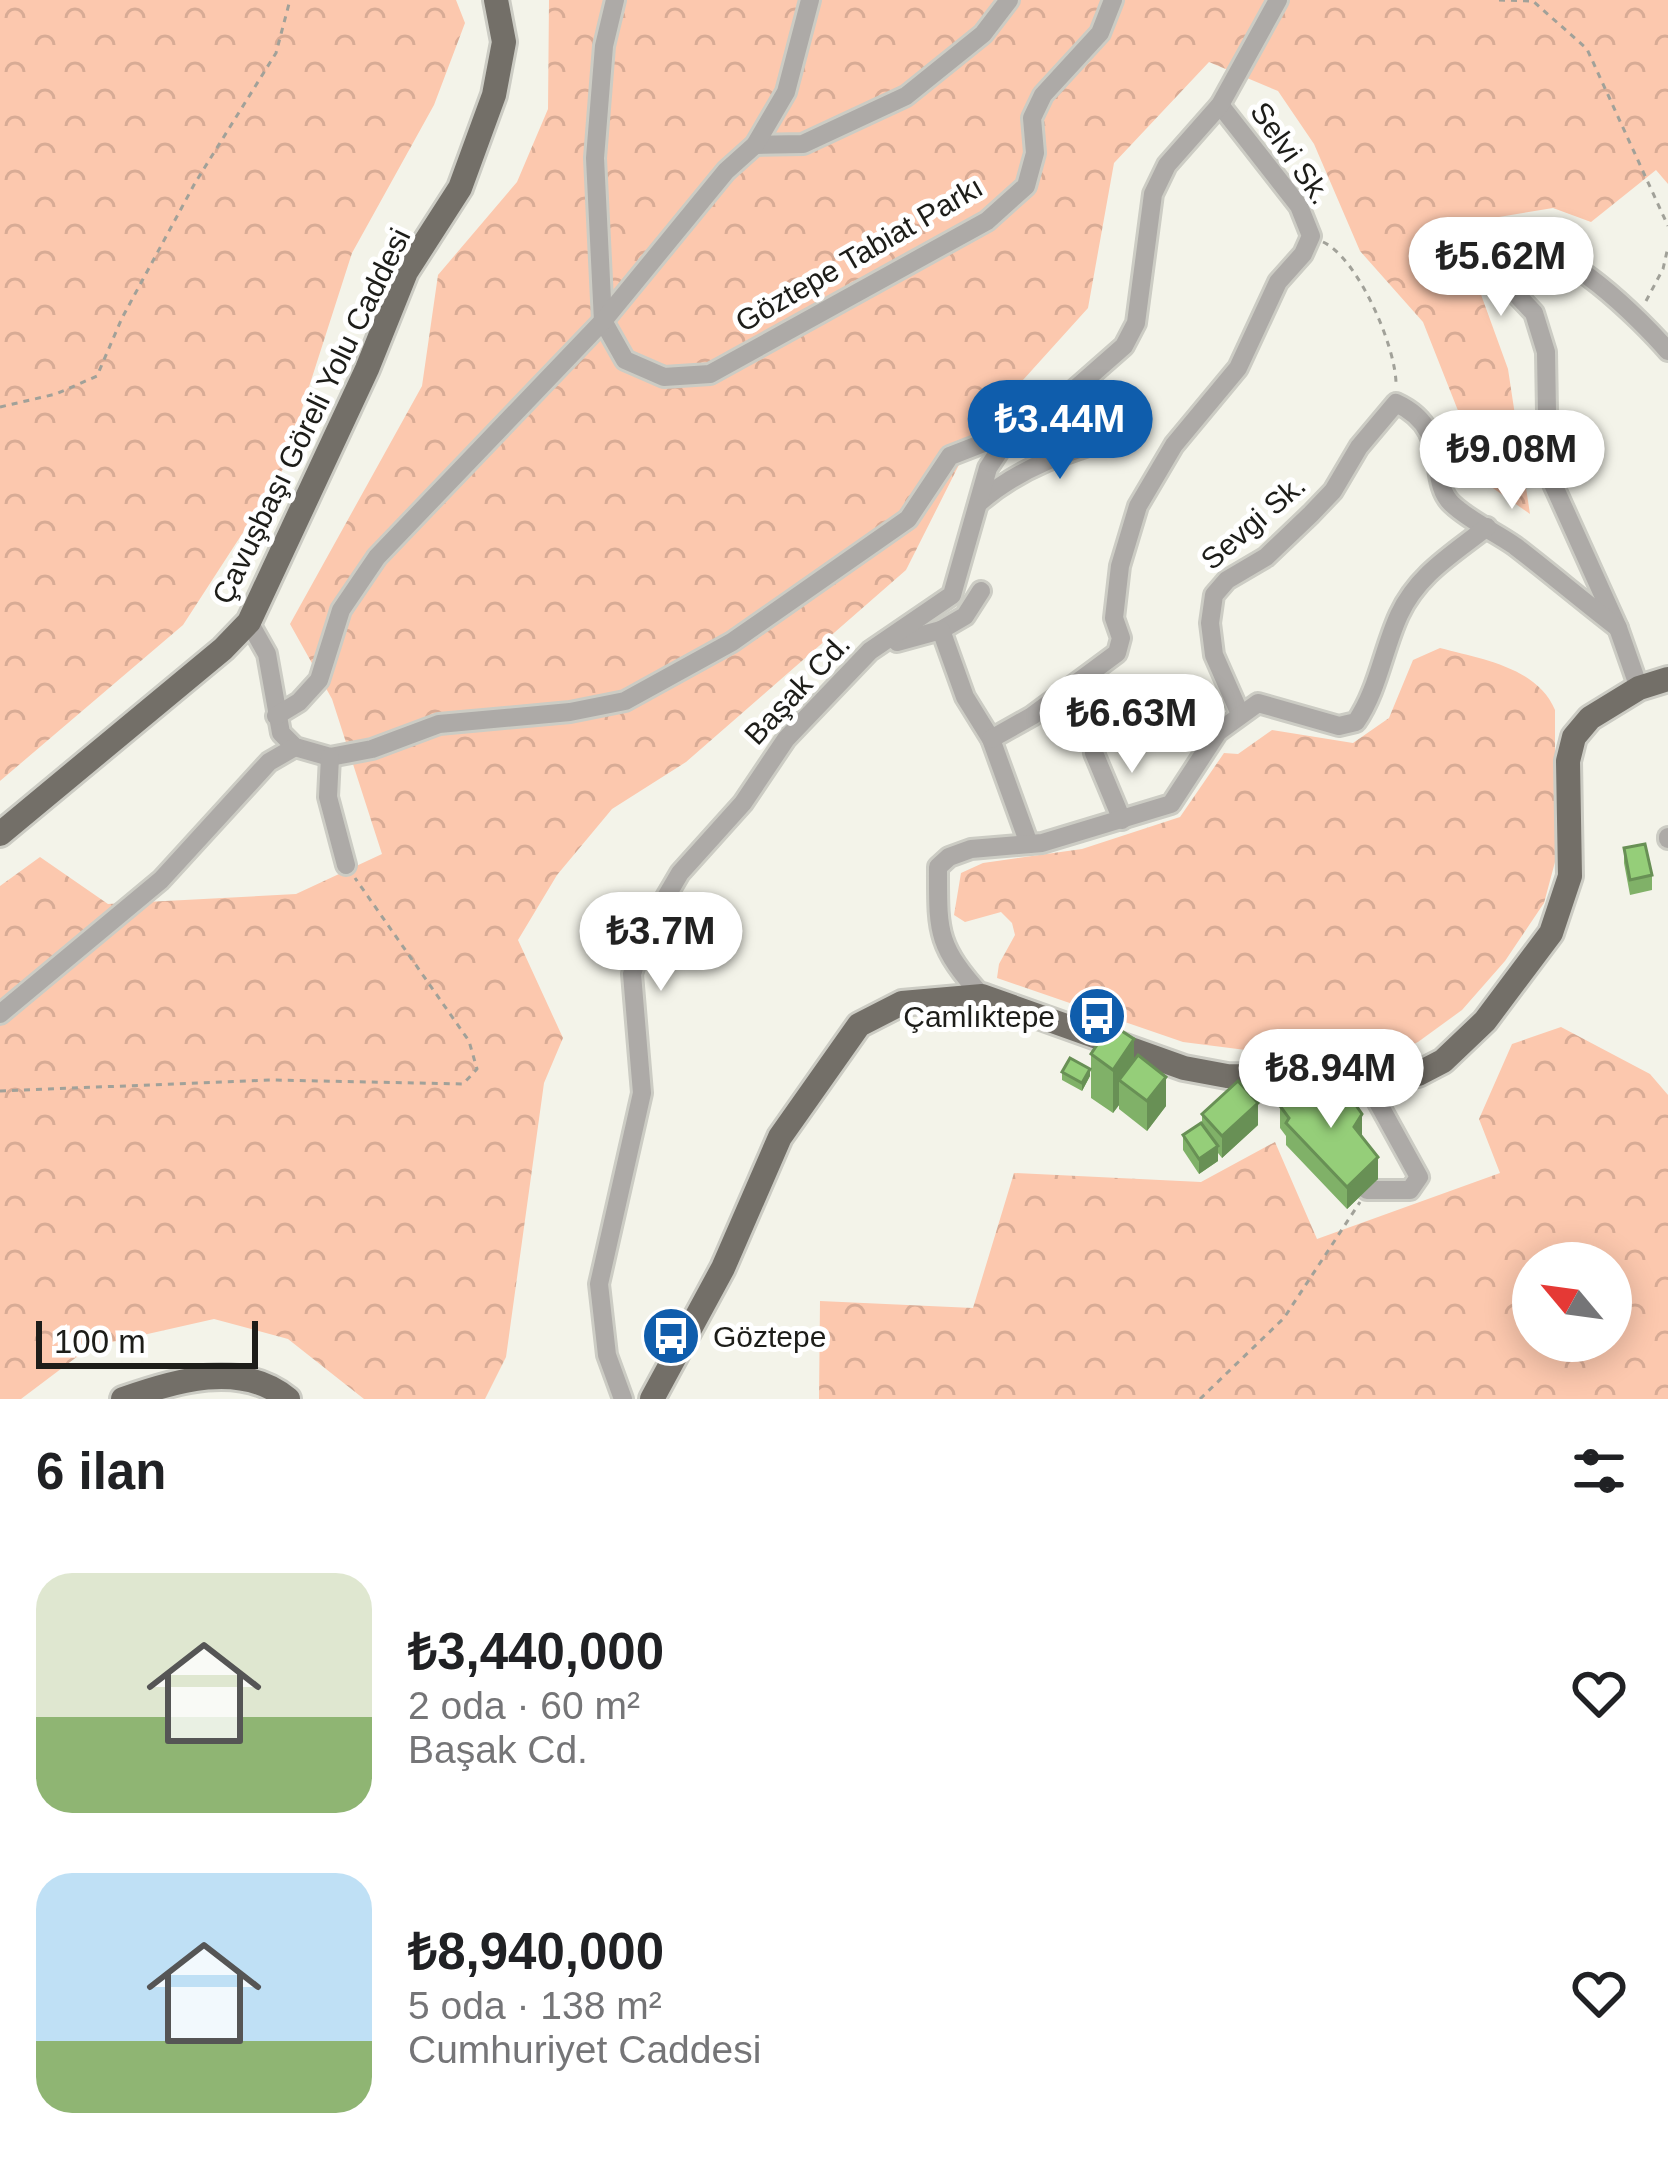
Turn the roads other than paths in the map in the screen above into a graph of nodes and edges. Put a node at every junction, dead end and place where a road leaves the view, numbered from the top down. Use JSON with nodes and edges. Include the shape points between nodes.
{"nodes":[{"id":1,"x":496,"y":0,"type":"edge"},
{"id":2,"x":615,"y":0,"type":"edge"},
{"id":3,"x":810,"y":0,"type":"edge"},
{"id":4,"x":1009,"y":0,"type":"edge"},
{"id":5,"x":1113,"y":0,"type":"edge"},
{"id":6,"x":1278,"y":0,"type":"edge"},
{"id":7,"x":1220,"y":105,"type":"junction"},
{"id":8,"x":755,"y":145,"type":"junction"},
{"id":9,"x":603,"y":321,"type":"junction"},
{"id":10,"x":1668,"y":352,"type":"edge"},
{"id":11,"x":1129,"y":433,"type":"dead end"},
{"id":12,"x":1003,"y":445,"type":"junction"},
{"id":13,"x":976,"y":506,"type":"junction"},
{"id":14,"x":1487,"y":527,"type":"junction"},
{"id":15,"x":981,"y":592,"type":"dead end"},
{"id":16,"x":249,"y":622,"type":"junction"},
{"id":17,"x":1618,"y":628,"type":"junction"},
{"id":18,"x":941,"y":630,"type":"junction"},
{"id":19,"x":870,"y":651,"type":"junction"},
{"id":20,"x":1668,"y":679,"type":"edge"},
{"id":21,"x":1639,"y":688,"type":"junction"},
{"id":22,"x":1240,"y":714,"type":"junction"},
{"id":23,"x":276,"y":716,"type":"junction"},
{"id":24,"x":991,"y":739,"type":"junction"},
{"id":25,"x":295,"y":747,"type":"junction"},
{"id":26,"x":1094,"y":753,"type":"dead end"},
{"id":27,"x":330,"y":757,"type":"junction"},
{"id":28,"x":1122,"y":820,"type":"junction"},
{"id":29,"x":0,"y":834,"type":"edge"},
{"id":30,"x":1029,"y":844,"type":"junction"},
{"id":31,"x":346,"y":865,"type":"road end"},
{"id":32,"x":982,"y":996,"type":"junction"},
{"id":33,"x":0,"y":1014,"type":"edge"},
{"id":34,"x":1365,"y":1079,"type":"junction"},
{"id":35,"x":1367,"y":1190,"type":"road end"},
{"id":36,"x":123,"y":1399,"type":"edge"},
{"id":37,"x":288,"y":1399,"type":"edge"},
{"id":38,"x":623,"y":1399,"type":"edge"},
{"id":39,"x":652,"y":1399,"type":"edge"}],
"edges":[{"from":1,"to":16,"type":"main road","name":"Çavuşbaşı Göreli Yolu Caddesi","via":[[504,42],[494,95],[460,188],[406,272]]},
{"from":2,"to":9,"type":"street","via":[[595,158]]},
{"from":3,"to":8,"type":"street","via":[[786,92]]},
{"from":4,"to":8,"type":"street","via":[[983,34],[906,96],[803,144]]},
{"from":5,"to":9,"type":"street","name":"Göztepe Tabiat Parkı","via":[[1100,33],[1032,118],[1027,186],[987,221],[710,374],[664,377],[625,360]]},
{"from":6,"to":7,"type":"street","name":"Başak Cd."},
{"from":7,"to":12,"type":"street","name":"Başak Cd.","via":[[1167,165],[1153,194],[1136,323],[1124,346]]},
{"from":7,"to":24,"type":"street","name":"Selvi Sk.","via":[[1299,206],[1311,236],[1278,282],[1238,368],[1174,445],[1138,506],[1120,566],[1117,652]]},
{"from":8,"to":9,"type":"street"},
{"from":9,"to":23,"type":"street","via":[[377,557],[340,610],[319,680]]},
{"from":10,"to":17,"type":"street","via":[[1600,286],[1555,256],[1516,249],[1502,260],[1500,278],[1534,313],[1546,352],[1548,473]]},
{"from":11,"to":13,"type":"street","via":[[1045,459]]},
{"from":12,"to":13,"type":"street","name":"Başak Cd."},
{"from":12,"to":27,"type":"street","via":[[986,442],[950,456],[908,519],[732,642],[625,701],[439,724]]},
{"from":13,"to":19,"type":"street","name":"Başak Cd.","via":[[952,595]]},
{"from":14,"to":17,"type":"street"},
{"from":14,"to":22,"type":"street","via":[[1425,576],[1400,613],[1356,722],[1339,726],[1258,703]]},
{"from":14,"to":22,"type":"street","name":"Sevgi Sk.","via":[[1451,504],[1434,440],[1402,406],[1359,447],[1311,514],[1214,595],[1214,655]]},
{"from":15,"to":18,"type":"street","via":[[965,616]]},
{"from":16,"to":23,"type":"street","via":[[267,654]]},
{"from":16,"to":29,"type":"main road","name":"Çavuşbaşı Göreli Yolu Caddesi"},
{"from":17,"to":21,"type":"street"},
{"from":18,"to":19,"type":"street"},
{"from":18,"to":24,"type":"street","via":[[964,697]]},
{"from":19,"to":38,"type":"street","name":"Başak Cd.","via":[[786,739],[680,873],[646,931],[632,974],[642,1093],[599,1283],[607,1355]]},
{"from":20,"to":21,"type":"main road"},
{"from":21,"to":34,"type":"main road","via":[[1574,737],[1570,876],[1551,933],[1443,1061],[1418,1074]]},
{"from":22,"to":28,"type":"street","via":[[1218,732],[1171,804]]},
{"from":23,"to":25,"type":"street"},
{"from":24,"to":30,"type":"street"},
{"from":25,"to":27,"type":"street"},
{"from":25,"to":33,"type":"street","via":[[268,762],[161,880]]},
{"from":26,"to":28,"type":"street"},
{"from":27,"to":31,"type":"street","via":[[328,797]]},
{"from":28,"to":30,"type":"street"},
{"from":30,"to":32,"type":"street","via":[[971,849],[938,867],[938,930]]},
{"from":32,"to":34,"type":"main road","via":[[1184,1068]]},
{"from":32,"to":39,"type":"main road","via":[[902,1003],[860,1025],[780,1137],[723,1268]]},
{"from":34,"to":35,"type":"street","via":[[1419,1178],[1410,1190]]},
{"from":36,"to":37,"type":"main road","via":[[216,1376]]}]}
